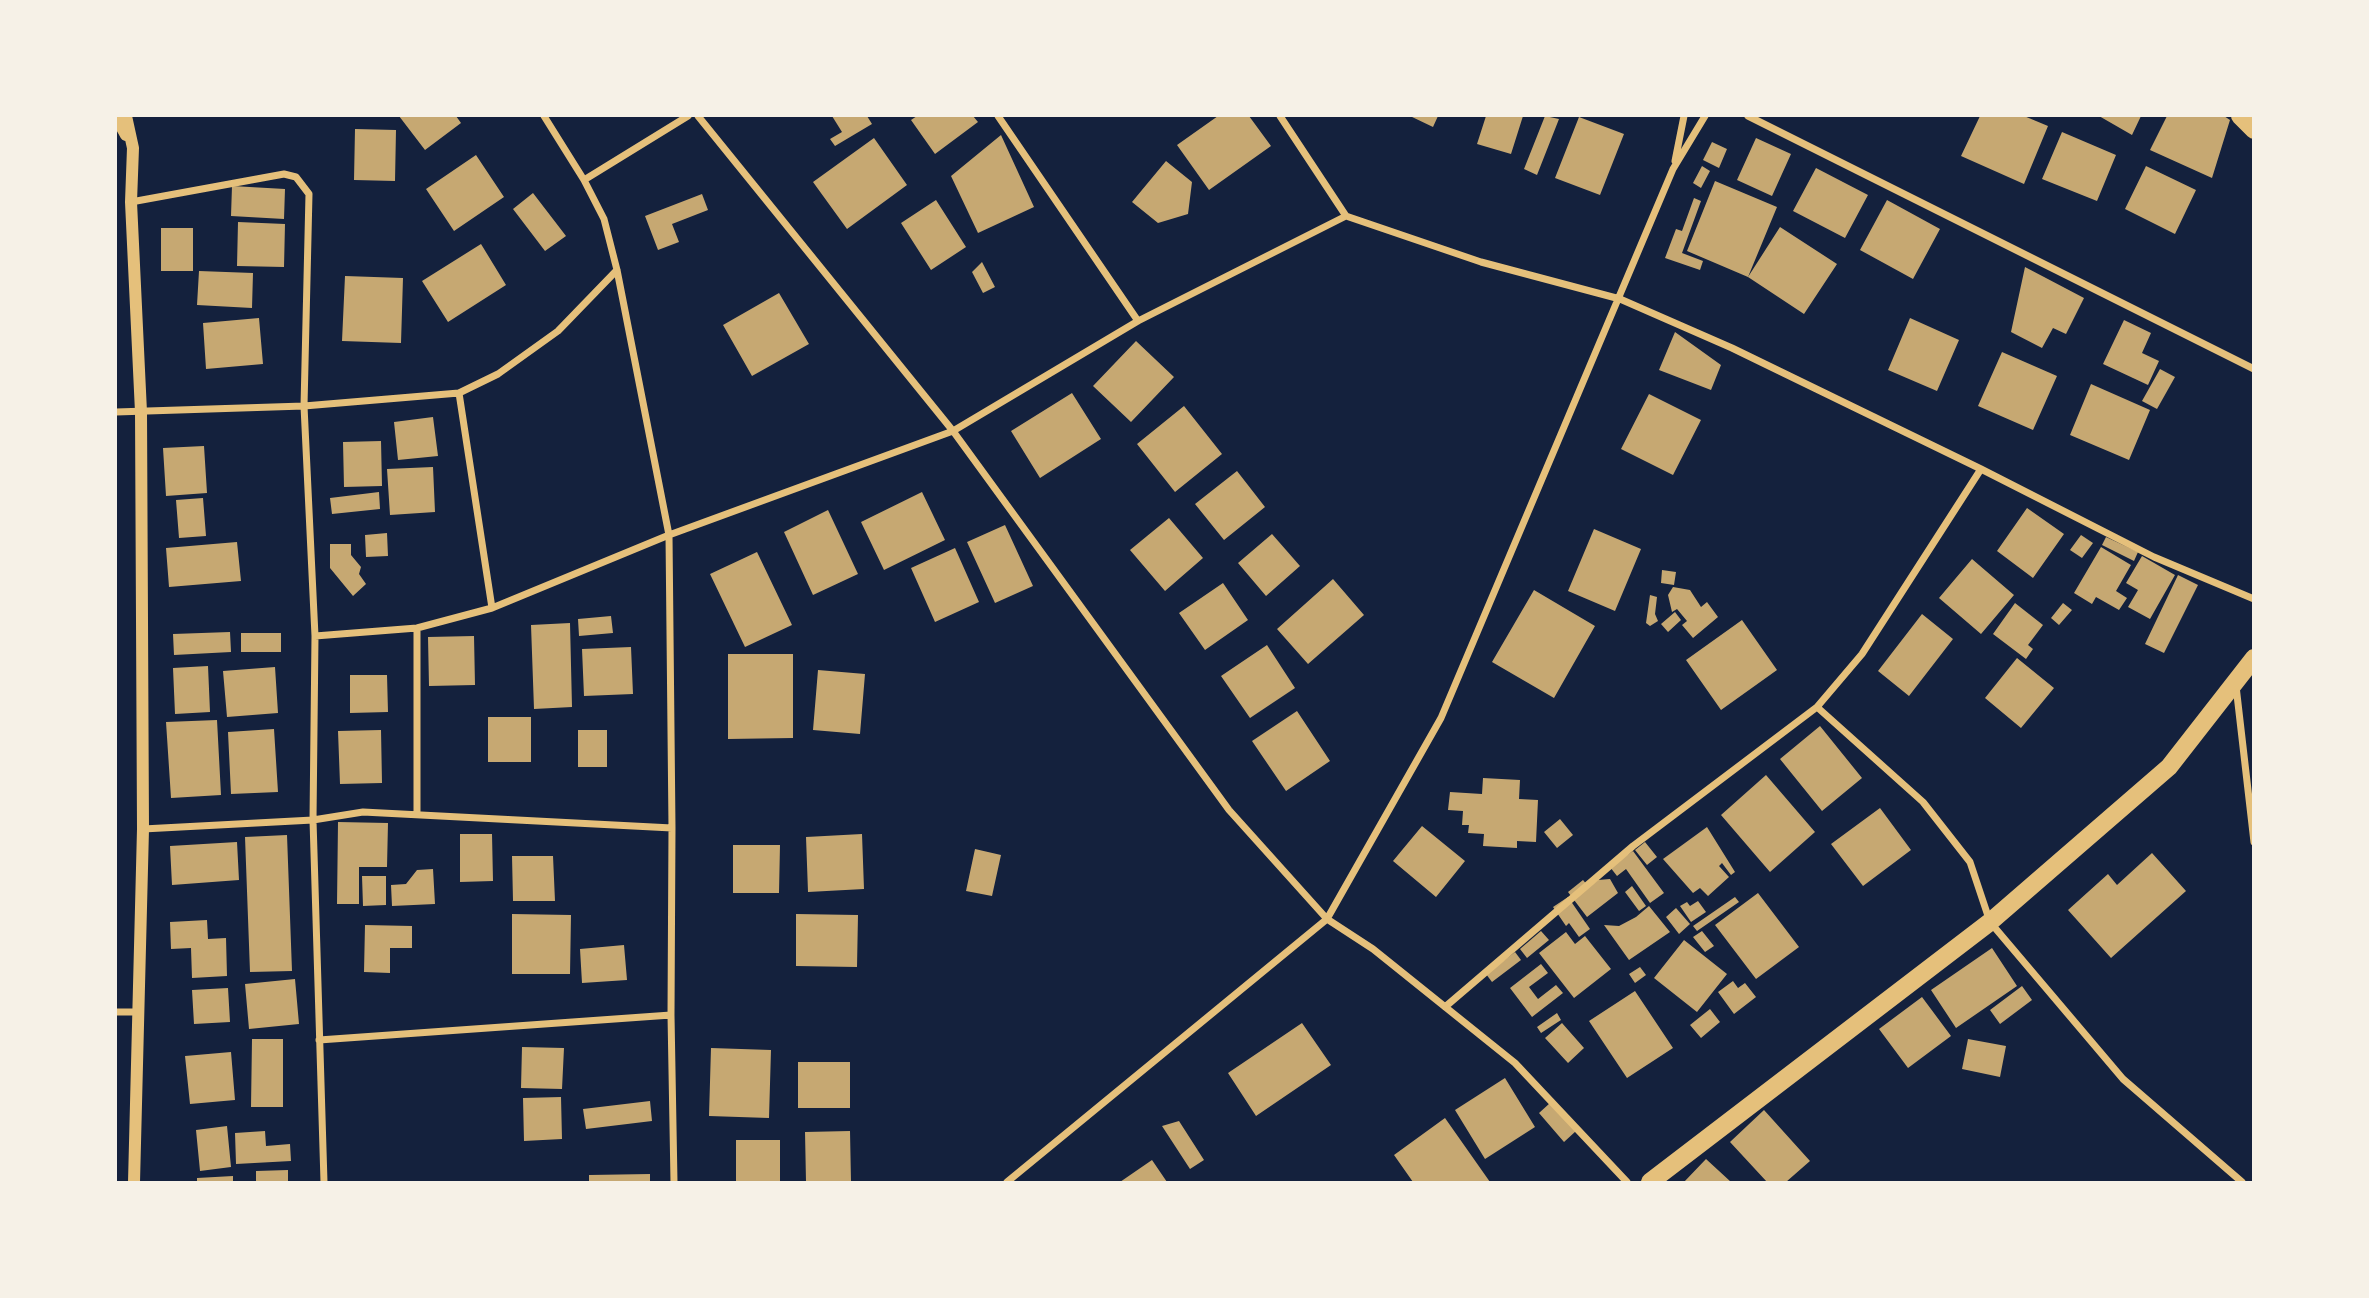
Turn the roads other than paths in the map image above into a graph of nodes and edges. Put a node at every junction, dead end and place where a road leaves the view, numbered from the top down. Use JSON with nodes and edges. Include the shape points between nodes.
{"nodes":[{"id":1,"x":126,"y":116,"type":"edge"},
{"id":2,"x":544,"y":116,"type":"edge"},
{"id":3,"x":688,"y":116,"type":"edge"},
{"id":4,"x":698,"y":116,"type":"edge"},
{"id":5,"x":998,"y":116,"type":"edge"},
{"id":6,"x":1280,"y":116,"type":"edge"},
{"id":7,"x":1684,"y":116,"type":"edge"},
{"id":8,"x":1706,"y":116,"type":"edge"},
{"id":9,"x":1748,"y":116,"type":"edge"},
{"id":10,"x":2240,"y":116,"type":"edge"},
{"id":11,"x":116,"y":117,"type":"edge"},
{"id":12,"x":2253,"y":130,"type":"edge"},
{"id":13,"x":133,"y":148,"type":"junction"},
{"id":14,"x":1673,"y":169,"type":"junction"},
{"id":15,"x":584,"y":180,"type":"junction"},
{"id":16,"x":131,"y":202,"type":"junction"},
{"id":17,"x":1346,"y":216,"type":"junction"},
{"id":18,"x":617,"y":270,"type":"junction"},
{"id":19,"x":1620,"y":299,"type":"junction"},
{"id":20,"x":1138,"y":321,"type":"junction"},
{"id":21,"x":2253,"y":369,"type":"edge"},
{"id":22,"x":459,"y":393,"type":"junction"},
{"id":23,"x":304,"y":406,"type":"junction"},
{"id":24,"x":116,"y":412,"type":"edge"},
{"id":25,"x":141,"y":412,"type":"junction"},
{"id":26,"x":953,"y":431,"type":"junction"},
{"id":27,"x":1981,"y":469,"type":"junction"},
{"id":28,"x":669,"y":535,"type":"junction"},
{"id":29,"x":2253,"y":600,"type":"edge"},
{"id":30,"x":492,"y":608,"type":"junction"},
{"id":31,"x":417,"y":628,"type":"junction"},
{"id":32,"x":315,"y":636,"type":"junction"},
{"id":33,"x":2253,"y":658,"type":"edge"},
{"id":34,"x":2236,"y":682,"type":"junction"},
{"id":35,"x":1817,"y":707,"type":"junction"},
{"id":36,"x":417,"y":814,"type":"junction"},
{"id":37,"x":313,"y":820,"type":"junction"},
{"id":38,"x":672,"y":828,"type":"junction"},
{"id":39,"x":143,"y":829,"type":"junction"},
{"id":40,"x":2253,"y":842,"type":"edge"},
{"id":41,"x":1327,"y":919,"type":"junction"},
{"id":42,"x":1990,"y":922,"type":"junction"},
{"id":43,"x":1445,"y":1007,"type":"junction"},
{"id":44,"x":116,"y":1012,"type":"edge"},
{"id":45,"x":138,"y":1012,"type":"junction"},
{"id":46,"x":671,"y":1015,"type":"junction"},
{"id":47,"x":319,"y":1040,"type":"junction"},
{"id":48,"x":134,"y":1182,"type":"edge"},
{"id":49,"x":324,"y":1182,"type":"edge"},
{"id":50,"x":674,"y":1182,"type":"edge"},
{"id":51,"x":1007,"y":1182,"type":"edge"},
{"id":52,"x":1627,"y":1182,"type":"edge"},
{"id":53,"x":1650,"y":1182,"type":"edge"},
{"id":54,"x":2242,"y":1182,"type":"edge"}],
"edges":[{"from":1,"to":13,"type":"street"},
{"from":2,"to":15,"type":"street"},
{"from":3,"to":15,"type":"street"},
{"from":4,"to":26,"type":"street"},
{"from":5,"to":20,"type":"street"},
{"from":6,"to":17,"type":"street"},
{"from":7,"to":14,"type":"street"},
{"from":8,"to":14,"type":"street"},
{"from":9,"to":21,"type":"street"},
{"from":10,"to":12,"type":"main road"},
{"from":11,"to":13,"type":"street"},
{"from":13,"to":16,"type":"street"},
{"from":14,"to":19,"type":"street"},
{"from":15,"to":18,"type":"street","via":[[604,219]]},
{"from":16,"to":23,"type":"street","via":[[284,174],[296,177],[309,194]]},
{"from":16,"to":25,"type":"street"},
{"from":17,"to":19,"type":"street","via":[[1482,262]]},
{"from":17,"to":20,"type":"street"},
{"from":18,"to":22,"type":"street","via":[[558,331],[498,374]]},
{"from":18,"to":28,"type":"street"},
{"from":19,"to":27,"type":"street"},
{"from":19,"to":41,"type":"street","via":[[1441,718]]},
{"from":20,"to":26,"type":"street"},
{"from":22,"to":23,"type":"street"},
{"from":22,"to":30,"type":"street"},
{"from":23,"to":25,"type":"street"},
{"from":23,"to":32,"type":"street"},
{"from":24,"to":25,"type":"street"},
{"from":25,"to":39,"type":"street"},
{"from":26,"to":28,"type":"street"},
{"from":26,"to":41,"type":"street","via":[[1229,810]]},
{"from":27,"to":29,"type":"street","via":[[2154,557]]},
{"from":27,"to":35,"type":"street","via":[[1862,654]]},
{"from":28,"to":30,"type":"street"},
{"from":28,"to":38,"type":"street"},
{"from":30,"to":31,"type":"street"},
{"from":31,"to":32,"type":"street"},
{"from":31,"to":36,"type":"street"},
{"from":32,"to":37,"type":"street"},
{"from":33,"to":34,"type":"main road"},
{"from":34,"to":40,"type":"street"},
{"from":34,"to":42,"type":"main road","via":[[2169,767]]},
{"from":35,"to":42,"type":"street","via":[[1923,802],[1970,862]]},
{"from":35,"to":43,"type":"street","via":[[1633,846]]},
{"from":36,"to":37,"type":"street","via":[[363,812]]},
{"from":36,"to":38,"type":"street"},
{"from":37,"to":39,"type":"street"},
{"from":37,"to":47,"type":"street"},
{"from":38,"to":46,"type":"street"},
{"from":39,"to":45,"type":"street"},
{"from":41,"to":43,"type":"street"},
{"from":41,"to":51,"type":"street"},
{"from":42,"to":53,"type":"main road"},
{"from":42,"to":54,"type":"street","via":[[2123,1079]]},
{"from":43,"to":52,"type":"street","via":[[1515,1063]]},
{"from":44,"to":45,"type":"street"},
{"from":45,"to":48,"type":"street"},
{"from":46,"to":47,"type":"street"},
{"from":46,"to":50,"type":"street"},
{"from":47,"to":49,"type":"street"}]}
